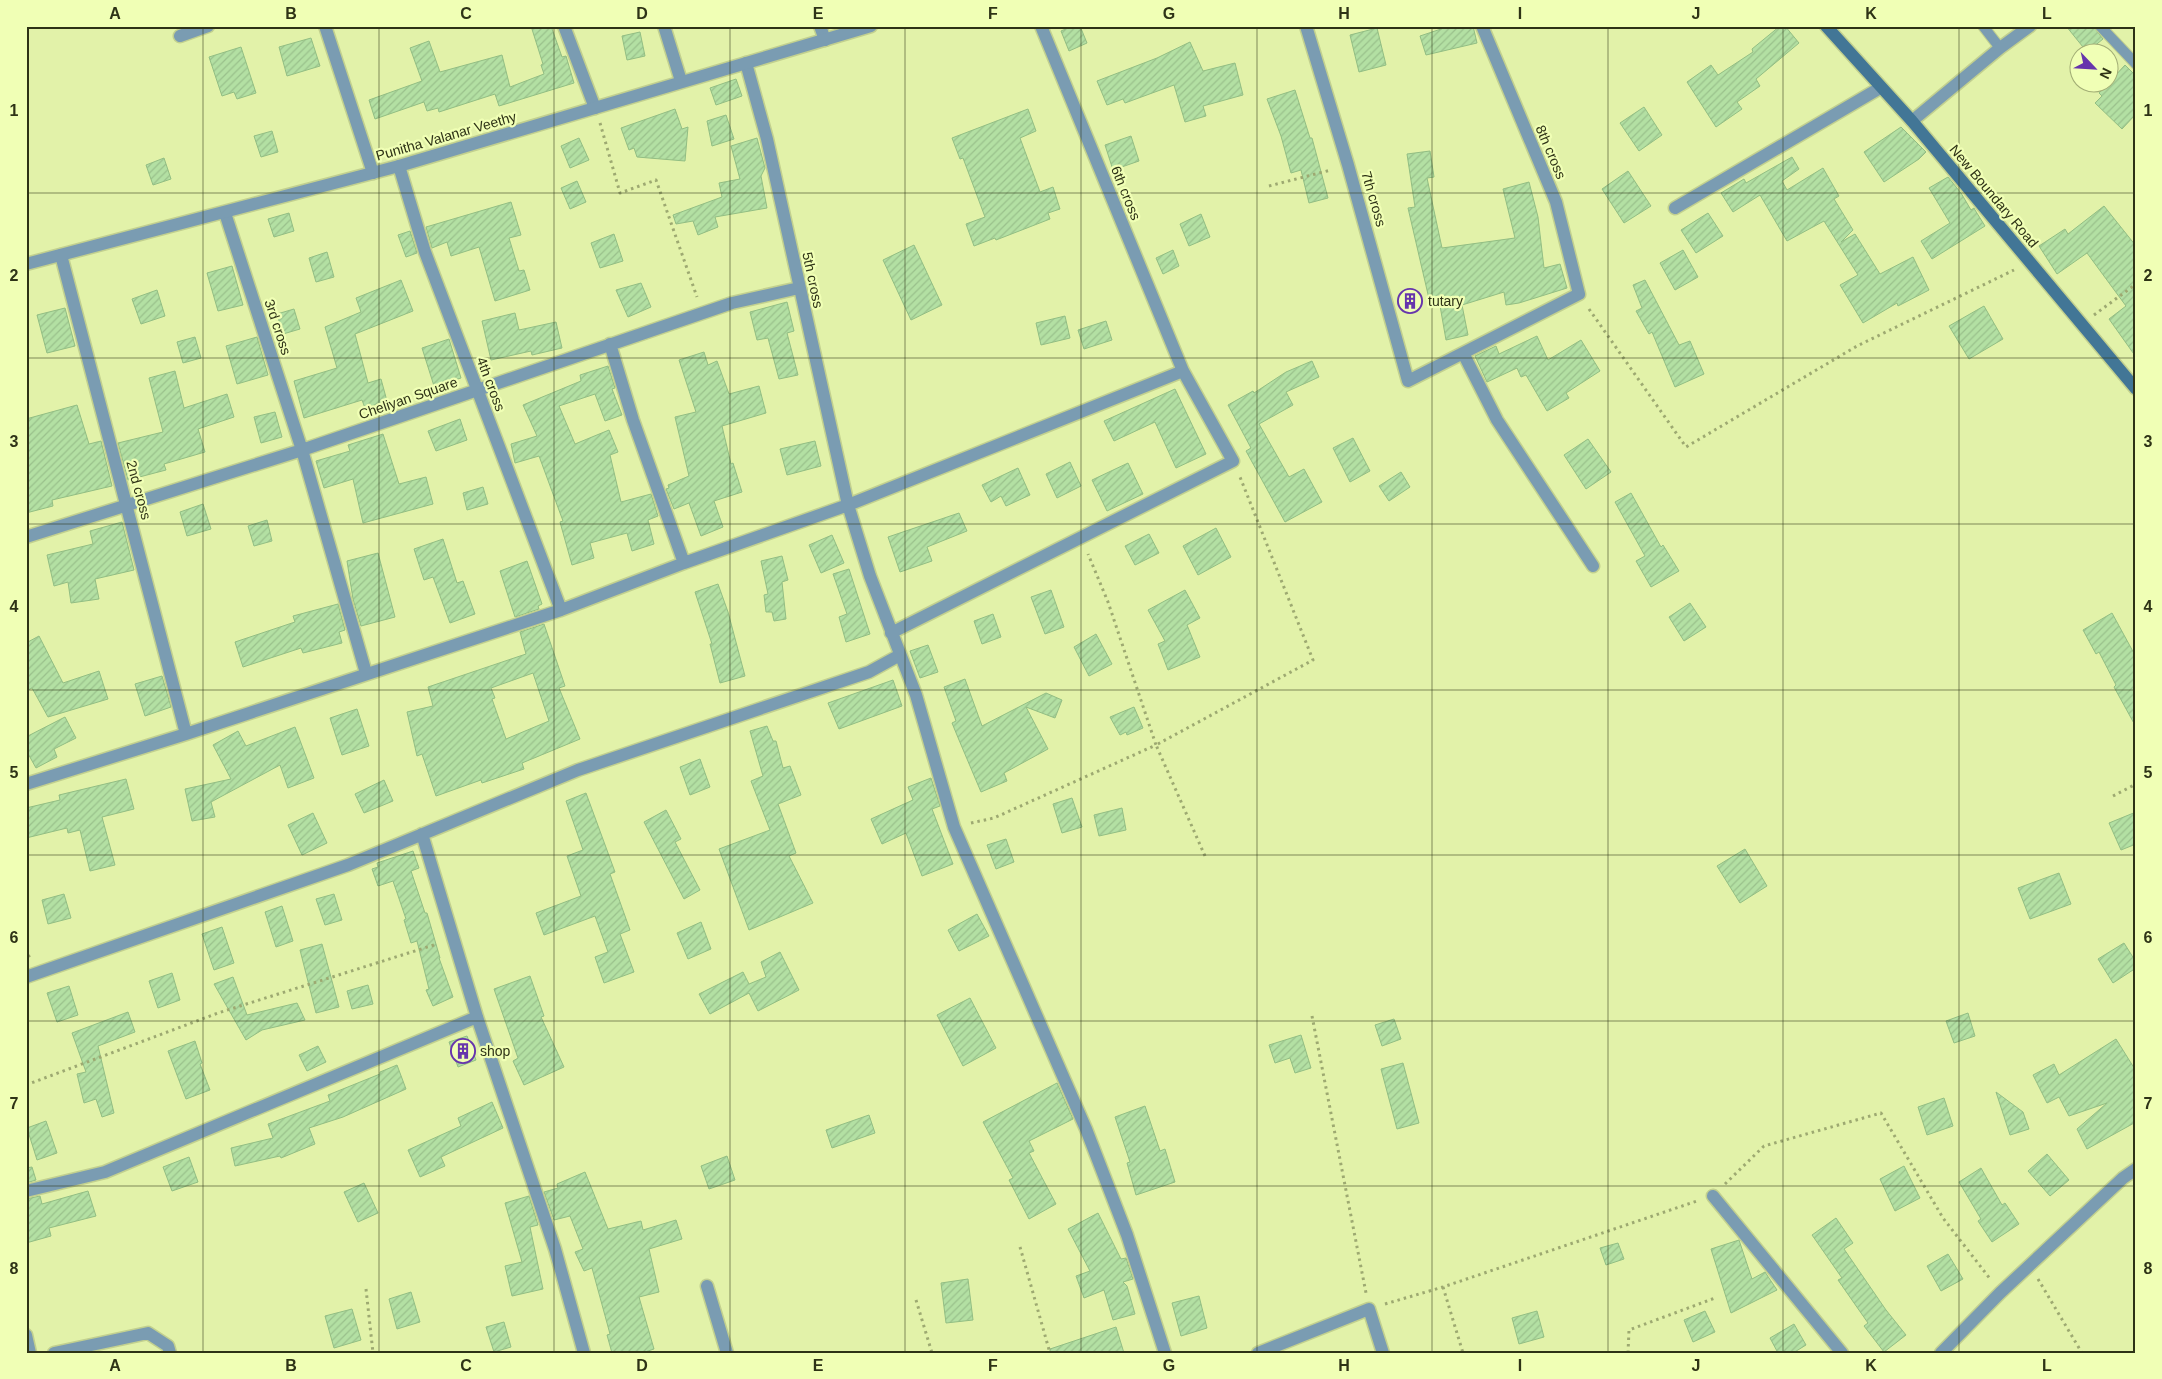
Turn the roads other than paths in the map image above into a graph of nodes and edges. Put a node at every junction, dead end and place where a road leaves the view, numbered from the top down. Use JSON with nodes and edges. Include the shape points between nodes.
{"nodes":[{"id":1,"x":208,"y":26,"type":"edge"},
{"id":2,"x":325,"y":26,"type":"edge"},
{"id":3,"x":564,"y":26,"type":"edge"},
{"id":4,"x":664,"y":26,"type":"edge"},
{"id":5,"x":820,"y":26,"type":"edge"},
{"id":6,"x":871,"y":26,"type":"edge"},
{"id":7,"x":1041,"y":26,"type":"edge"},
{"id":8,"x":1306,"y":26,"type":"edge"},
{"id":9,"x":1482,"y":26,"type":"edge"},
{"id":10,"x":1826,"y":26,"type":"edge"},
{"id":11,"x":1983,"y":26,"type":"edge"},
{"id":12,"x":2030,"y":26,"type":"edge"},
{"id":13,"x":2100,"y":26,"type":"edge"},
{"id":14,"x":180,"y":36,"type":"dead end"},
{"id":15,"x":824,"y":40,"type":"junction"},
{"id":16,"x":2000,"y":48,"type":"junction"},
{"id":17,"x":746,"y":62,"type":"junction"},
{"id":18,"x":2136,"y":64,"type":"edge"},
{"id":19,"x":681,"y":81,"type":"junction"},
{"id":20,"x":1880,"y":88,"type":"junction"},
{"id":21,"x":595,"y":108,"type":"junction"},
{"id":22,"x":1912,"y":121,"type":"junction"},
{"id":23,"x":399,"y":166,"type":"junction"},
{"id":24,"x":373,"y":173,"type":"junction"},
{"id":25,"x":1675,"y":208,"type":"dead end"},
{"id":26,"x":225,"y":213,"type":"junction"},
{"id":27,"x":61,"y":255,"type":"junction"},
{"id":28,"x":26,"y":264,"type":"edge"},
{"id":29,"x":799,"y":288,"type":"junction"},
{"id":30,"x":610,"y":344,"type":"junction"},
{"id":31,"x":1463,"y":353,"type":"junction"},
{"id":32,"x":1183,"y":371,"type":"junction"},
{"id":33,"x":2136,"y":389,"type":"edge"},
{"id":34,"x":477,"y":390,"type":"junction"},
{"id":35,"x":302,"y":450,"type":"junction"},
{"id":36,"x":848,"y":505,"type":"junction"},
{"id":37,"x":128,"y":506,"type":"junction"},
{"id":38,"x":26,"y":536,"type":"edge"},
{"id":39,"x":684,"y":563,"type":"junction"},
{"id":40,"x":1593,"y":566,"type":"dead end"},
{"id":41,"x":561,"y":610,"type":"junction"},
{"id":42,"x":891,"y":633,"type":"junction"},
{"id":43,"x":900,"y":655,"type":"junction"},
{"id":44,"x":366,"y":673,"type":"junction"},
{"id":45,"x":186,"y":734,"type":"junction"},
{"id":46,"x":26,"y":784,"type":"edge"},
{"id":47,"x":422,"y":834,"type":"junction"},
{"id":48,"x":26,"y":977,"type":"edge"},
{"id":49,"x":476,"y":1017,"type":"junction"},
{"id":50,"x":2136,"y":1169,"type":"edge"},
{"id":51,"x":26,"y":1191,"type":"edge"},
{"id":52,"x":1713,"y":1196,"type":"road end"},
{"id":53,"x":707,"y":1286,"type":"dead end"},
{"id":54,"x":26,"y":1335,"type":"edge"},
{"id":55,"x":30,"y":1353,"type":"edge"},
{"id":56,"x":54,"y":1353,"type":"edge"},
{"id":57,"x":170,"y":1353,"type":"edge"},
{"id":58,"x":584,"y":1353,"type":"edge"},
{"id":59,"x":727,"y":1353,"type":"edge"},
{"id":60,"x":1165,"y":1353,"type":"edge"},
{"id":61,"x":1258,"y":1353,"type":"edge"},
{"id":62,"x":1383,"y":1353,"type":"edge"},
{"id":63,"x":1842,"y":1353,"type":"edge"},
{"id":64,"x":1942,"y":1353,"type":"edge"}],
"edges":[{"from":1,"to":14,"type":"street"},
{"from":2,"to":24,"type":"street"},
{"from":3,"to":21,"type":"street"},
{"from":4,"to":19,"type":"street"},
{"from":5,"to":15,"type":"street"},
{"from":6,"to":15,"type":"street","name":"Punitha Valanar Veethy"},
{"from":7,"to":32,"type":"street","name":"6th cross"},
{"from":8,"to":31,"type":"street","name":"7th cross","via":[[1408,381]]},
{"from":9,"to":31,"type":"street","name":"8th cross","via":[[1556,202],[1579,294]]},
{"from":10,"to":20,"type":"main road","name":"New Boundary Road"},
{"from":11,"to":16,"type":"lane"},
{"from":12,"to":16,"type":"street"},
{"from":13,"to":18,"type":"lane"},
{"from":15,"to":17,"type":"street","name":"Punitha Valanar Veethy"},
{"from":16,"to":22,"type":"street"},
{"from":17,"to":19,"type":"street","name":"Punitha Valanar Veethy"},
{"from":17,"to":29,"type":"street","name":"5th cross","via":[[767,138]]},
{"from":19,"to":21,"type":"street","name":"Punitha Valanar Veethy"},
{"from":20,"to":22,"type":"main road","name":"New Boundary Road"},
{"from":20,"to":25,"type":"street"},
{"from":21,"to":23,"type":"street","name":"Punitha Valanar Veethy"},
{"from":22,"to":33,"type":"main road","name":"New Boundary Road"},
{"from":23,"to":24,"type":"street","name":"Punitha Valanar Veethy"},
{"from":23,"to":34,"type":"street","name":"4th cross","via":[[425,252]]},
{"from":24,"to":26,"type":"street","name":"Punitha Valanar Veethy"},
{"from":26,"to":27,"type":"street","name":"Punitha Valanar Veethy"},
{"from":26,"to":35,"type":"street","name":"3rd cross"},
{"from":27,"to":28,"type":"street","name":"Punitha Valanar Veethy"},
{"from":27,"to":37,"type":"street","name":"2nd cross"},
{"from":29,"to":30,"type":"street","name":"Cheliyan Square","via":[[732,303]]},
{"from":29,"to":36,"type":"street","name":"5th cross"},
{"from":30,"to":34,"type":"street","name":"Cheliyan Square"},
{"from":30,"to":39,"type":"street","via":[[633,420]]},
{"from":31,"to":40,"type":"street","via":[[1497,420]]},
{"from":32,"to":36,"type":"street"},
{"from":32,"to":42,"type":"street","name":"6th cross","via":[[1234,461]]},
{"from":34,"to":35,"type":"street","name":"Cheliyan Square"},
{"from":34,"to":41,"type":"street","name":"4th cross"},
{"from":35,"to":37,"type":"street","name":"Cheliyan Square"},
{"from":35,"to":44,"type":"street","name":"3rd cross"},
{"from":36,"to":39,"type":"street"},
{"from":36,"to":42,"type":"street","name":"5th cross"},
{"from":37,"to":38,"type":"street","name":"Cheliyan Square"},
{"from":37,"to":45,"type":"street","name":"2nd cross"},
{"from":39,"to":41,"type":"street"},
{"from":41,"to":44,"type":"street"},
{"from":42,"to":43,"type":"street","name":"5th cross"},
{"from":43,"to":47,"type":"street","via":[[869,672],[578,770]]},
{"from":43,"to":60,"type":"street","name":"5th cross","via":[[916,695],[954,827],[1086,1128],[1127,1235]]},
{"from":44,"to":45,"type":"street"},
{"from":45,"to":46,"type":"street"},
{"from":47,"to":48,"type":"street","via":[[348,865]]},
{"from":47,"to":49,"type":"street"},
{"from":49,"to":51,"type":"street","via":[[105,1172]]},
{"from":49,"to":58,"type":"street","via":[[555,1249]]},
{"from":50,"to":64,"type":"street","via":[[2000,1293]]},
{"from":52,"to":63,"type":"street"},
{"from":53,"to":59,"type":"street"},
{"from":54,"to":55,"type":"street"},
{"from":56,"to":57,"type":"street","via":[[148,1333],[168,1346]]},
{"from":61,"to":62,"type":"street","via":[[1369,1309]]}]}
